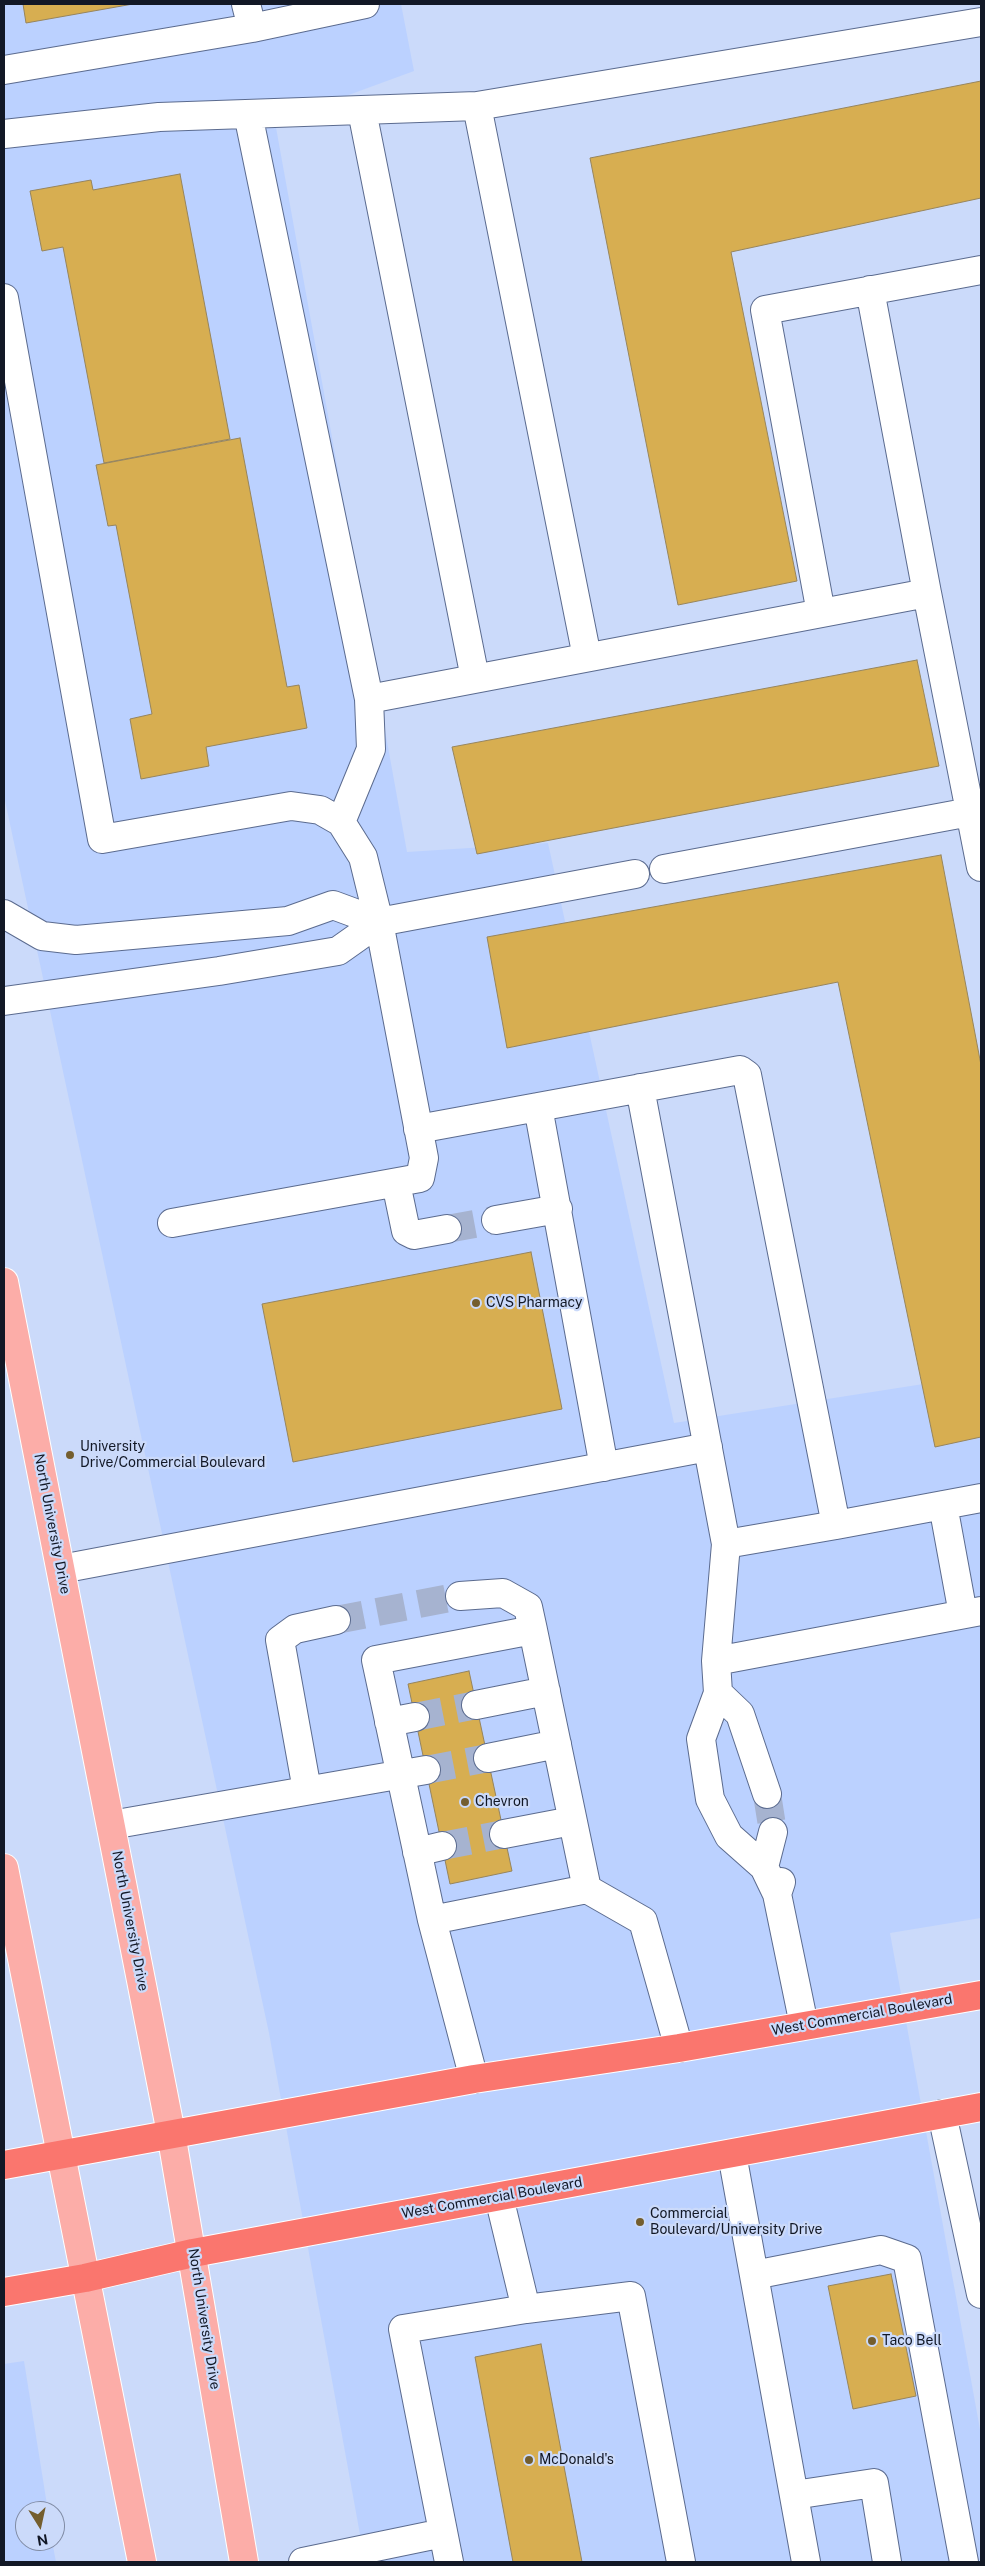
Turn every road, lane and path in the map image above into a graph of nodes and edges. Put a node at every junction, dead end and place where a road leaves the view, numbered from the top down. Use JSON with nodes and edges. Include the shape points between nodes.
{"nodes":[{"id":1,"x":365,"y":4,"type":"edge"},
{"id":2,"x":249,"y":16,"type":"edge"},
{"id":3,"x":981,"y":22,"type":"edge"},
{"id":4,"x":4,"y":70,"type":"edge"},
{"id":5,"x":476,"y":106,"type":"junction"},
{"id":6,"x":362,"y":111,"type":"junction"},
{"id":7,"x":248,"y":114,"type":"junction"},
{"id":8,"x":4,"y":134,"type":"edge"},
{"id":9,"x":981,"y":270,"type":"edge"},
{"id":10,"x":870,"y":290,"type":"junction"},
{"id":11,"x":4,"y":298,"type":"edge"},
{"id":12,"x":927,"y":593,"type":"junction"},
{"id":13,"x":820,"y":613,"type":"junction"},
{"id":14,"x":587,"y":657,"type":"junction"},
{"id":15,"x":475,"y":678,"type":"junction"},
{"id":16,"x":368,"y":698,"type":"junction"},
{"id":17,"x":970,"y":812,"type":"junction"},
{"id":18,"x":341,"y":822,"type":"junction"},
{"id":19,"x":981,"y":867,"type":"edge"},
{"id":20,"x":664,"y":869,"type":"dead end"},
{"id":21,"x":635,"y":874,"type":"dead end"},
{"id":22,"x":4,"y":914,"type":"edge"},
{"id":23,"x":379,"y":922,"type":"junction"},
{"id":24,"x":4,"y":1001,"type":"edge"},
{"id":25,"x":640,"y":1088,"type":"junction"},
{"id":26,"x":538,"y":1107,"type":"junction"},
{"id":27,"x":418,"y":1129,"type":"junction"},
{"id":28,"x":396,"y":1183,"type":"junction"},
{"id":29,"x":558,"y":1209,"type":"junction"},
{"id":30,"x":496,"y":1220,"type":"tunnel mouth"},
{"id":31,"x":172,"y":1223,"type":"dead end"},
{"id":32,"x":447,"y":1229,"type":"tunnel mouth"},
{"id":33,"x":4,"y":1282,"type":"edge"},
{"id":34,"x":708,"y":1447,"type":"junction"},
{"id":35,"x":604,"y":1467,"type":"junction"},
{"id":36,"x":981,"y":1498,"type":"edge"},
{"id":37,"x":943,"y":1505,"type":"junction"},
{"id":38,"x":836,"y":1525,"type":"junction"},
{"id":39,"x":726,"y":1544,"type":"junction"},
{"id":40,"x":61,"y":1569,"type":"junction"},
{"id":41,"x":460,"y":1596,"type":"tunnel mouth"},
{"id":42,"x":972,"y":1612,"type":"edge"},
{"id":43,"x":336,"y":1620,"type":"tunnel mouth"},
{"id":44,"x":533,"y":1630,"type":"junction"},
{"id":45,"x":716,"y":1661,"type":"junction"},
{"id":46,"x":546,"y":1691,"type":"junction"},
{"id":47,"x":718,"y":1693,"type":"junction"},
{"id":48,"x":476,"y":1704,"type":"tunnel mouth"},
{"id":49,"x":557,"y":1744,"type":"junction"},
{"id":50,"x":488,"y":1758,"type":"tunnel mouth"},
{"id":51,"x":413,"y":1772,"type":"junction"},
{"id":52,"x":307,"y":1790,"type":"junction"},
{"id":53,"x":767,"y":1794,"type":"tunnel mouth"},
{"id":54,"x":572,"y":1820,"type":"junction"},
{"id":55,"x":111,"y":1825,"type":"junction"},
{"id":56,"x":772,"y":1832,"type":"tunnel mouth"},
{"id":57,"x":504,"y":1834,"type":"tunnel mouth"},
{"id":58,"x":4,"y":1868,"type":"edge"},
{"id":59,"x":774,"y":1881,"type":"junction"},
{"id":60,"x":587,"y":1889,"type":"junction"},
{"id":61,"x":432,"y":1920,"type":"junction"},
{"id":62,"x":981,"y":1994,"type":"edge"},
{"id":63,"x":804,"y":2025,"type":"junction"},
{"id":64,"x":679,"y":2048,"type":"junction"},
{"id":65,"x":474,"y":2079,"type":"junction"},
{"id":66,"x":981,"y":2107,"type":"edge"},
{"id":67,"x":942,"y":2114,"type":"junction"},
{"id":68,"x":171,"y":2133,"type":"junction"},
{"id":69,"x":732,"y":2154,"type":"junction"},
{"id":70,"x":60,"y":2155,"type":"junction"},
{"id":71,"x":4,"y":2165,"type":"edge"},
{"id":72,"x":499,"y":2197,"type":"junction"},
{"id":73,"x":974,"y":2230,"type":"edge"},
{"id":74,"x":193,"y":2253,"type":"junction"},
{"id":75,"x":754,"y":2275,"type":"junction"},
{"id":76,"x":85,"y":2278,"type":"junction"},
{"id":77,"x":4,"y":2292,"type":"edge"},
{"id":78,"x":981,"y":2294,"type":"edge"},
{"id":79,"x":526,"y":2309,"type":"junction"},
{"id":80,"x":794,"y":2495,"type":"junction"},
{"id":81,"x":443,"y":2533,"type":"junction"},
{"id":82,"x":142,"y":2562,"type":"edge"},
{"id":83,"x":244,"y":2562,"type":"edge"},
{"id":84,"x":303,"y":2562,"type":"edge"},
{"id":85,"x":449,"y":2562,"type":"edge"},
{"id":86,"x":681,"y":2562,"type":"edge"},
{"id":87,"x":806,"y":2562,"type":"edge"},
{"id":88,"x":888,"y":2562,"type":"edge"},
{"id":89,"x":964,"y":2562,"type":"edge"}],
"edges":[{"from":1,"to":2,"type":"lane"},
{"from":2,"to":4,"type":"lane"},
{"from":3,"to":5,"type":"lane"},
{"from":5,"to":6,"type":"lane"},
{"from":5,"to":14,"type":"lane"},
{"from":6,"to":7,"type":"lane"},
{"from":6,"to":15,"type":"lane"},
{"from":7,"to":8,"type":"lane","via":[[159,117]]},
{"from":7,"to":16,"type":"lane"},
{"from":9,"to":10,"type":"lane"},
{"from":10,"to":12,"type":"lane"},
{"from":10,"to":13,"type":"lane","via":[[765,310]]},
{"from":11,"to":18,"type":"lane","via":[[102,839],[291,806],[320,810]]},
{"from":12,"to":13,"type":"lane"},
{"from":12,"to":17,"type":"lane"},
{"from":13,"to":14,"type":"lane"},
{"from":14,"to":15,"type":"lane"},
{"from":15,"to":16,"type":"lane"},
{"from":16,"to":18,"type":"lane","via":[[371,749]]},
{"from":17,"to":19,"type":"lane"},
{"from":17,"to":20,"type":"lane"},
{"from":18,"to":23,"type":"lane","via":[[363,858]]},
{"from":21,"to":23,"type":"lane"},
{"from":22,"to":23,"type":"lane","via":[[42,936],[76,940],[288,920],[333,905]]},
{"from":23,"to":24,"type":"lane","via":[[338,951]]},
{"from":23,"to":27,"type":"lane"},
{"from":25,"to":26,"type":"lane"},
{"from":25,"to":34,"type":"lane"},
{"from":25,"to":38,"type":"lane","via":[[740,1070],[747,1074]]},
{"from":26,"to":27,"type":"lane"},
{"from":26,"to":29,"type":"lane"},
{"from":27,"to":28,"type":"lane","via":[[424,1158],[420,1178]]},
{"from":28,"to":31,"type":"lane"},
{"from":28,"to":32,"type":"lane","via":[[406,1231],[414,1235]]},
{"from":29,"to":30,"type":"lane"},
{"from":29,"to":35,"type":"lane"},
{"from":33,"to":40,"type":"main road","name":"North University Drive"},
{"from":34,"to":35,"type":"lane"},
{"from":34,"to":39,"type":"lane"},
{"from":35,"to":40,"type":"lane"},
{"from":36,"to":37,"type":"lane"},
{"from":37,"to":38,"type":"lane"},
{"from":37,"to":42,"type":"lane"},
{"from":38,"to":39,"type":"lane"},
{"from":39,"to":45,"type":"lane"},
{"from":40,"to":55,"type":"main road","name":"North University Drive"},
{"from":41,"to":44,"type":"lane","via":[[503,1593],[528,1607]]},
{"from":42,"to":45,"type":"lane"},
{"from":43,"to":52,"type":"lane","via":[[295,1629],[280,1640]]},
{"from":44,"to":46,"type":"lane"},
{"from":44,"to":51,"type":"lane","via":[[376,1660],[402,1719]]},
{"from":45,"to":47,"type":"lane"},
{"from":46,"to":48,"type":"lane"},
{"from":46,"to":49,"type":"lane"},
{"from":47,"to":53,"type":"lane","via":[[740,1714]]},
{"from":47,"to":59,"type":"lane","via":[[702,1738],[710,1799],[729,1836]]},
{"from":49,"to":50,"type":"lane"},
{"from":49,"to":54,"type":"lane"},
{"from":51,"to":52,"type":"lane"},
{"from":51,"to":61,"type":"lane","via":[[430,1849]]},
{"from":52,"to":55,"type":"lane"},
{"from":54,"to":57,"type":"lane"},
{"from":54,"to":60,"type":"lane"},
{"from":55,"to":68,"type":"main road","name":"North University Drive"},
{"from":56,"to":59,"type":"lane"},
{"from":58,"to":70,"type":"main road"},
{"from":59,"to":63,"type":"lane"},
{"from":60,"to":61,"type":"lane"},
{"from":60,"to":64,"type":"lane","via":[[643,1921]]},
{"from":61,"to":65,"type":"lane"},
{"from":62,"to":63,"type":"highway","name":"West Commercial Boulevard"},
{"from":63,"to":64,"type":"highway","name":"West Commercial Boulevard"},
{"from":64,"to":65,"type":"highway","name":"West Commercial Boulevard"},
{"from":65,"to":68,"type":"highway","name":"West Commercial Boulevard"},
{"from":66,"to":67,"type":"highway","name":"West Commercial Boulevard"},
{"from":67,"to":69,"type":"highway","name":"West Commercial Boulevard"},
{"from":67,"to":73,"type":"lane"},
{"from":68,"to":70,"type":"highway","name":"West Commercial Boulevard"},
{"from":68,"to":74,"type":"main road","name":"North University Drive"},
{"from":69,"to":72,"type":"highway","name":"West Commercial Boulevard"},
{"from":69,"to":75,"type":"lane"},
{"from":70,"to":71,"type":"highway","name":"West Commercial Boulevard"},
{"from":70,"to":76,"type":"main road"},
{"from":72,"to":74,"type":"highway","name":"West Commercial Boulevard"},
{"from":72,"to":79,"type":"lane"},
{"from":73,"to":78,"type":"lane"},
{"from":74,"to":76,"type":"highway","name":"West Commercial Boulevard"},
{"from":74,"to":83,"type":"main road","name":"North University Drive"},
{"from":75,"to":80,"type":"lane"},
{"from":75,"to":89,"type":"lane","via":[[881,2250],[907,2259]]},
{"from":76,"to":77,"type":"highway","name":"West Commercial Boulevard"},
{"from":76,"to":82,"type":"main road"},
{"from":79,"to":81,"type":"lane","via":[[403,2329]]},
{"from":79,"to":86,"type":"lane","via":[[631,2296]]},
{"from":80,"to":87,"type":"lane"},
{"from":80,"to":88,"type":"lane","via":[[874,2483]]},
{"from":81,"to":84,"type":"lane"},
{"from":81,"to":85,"type":"lane"}]}
